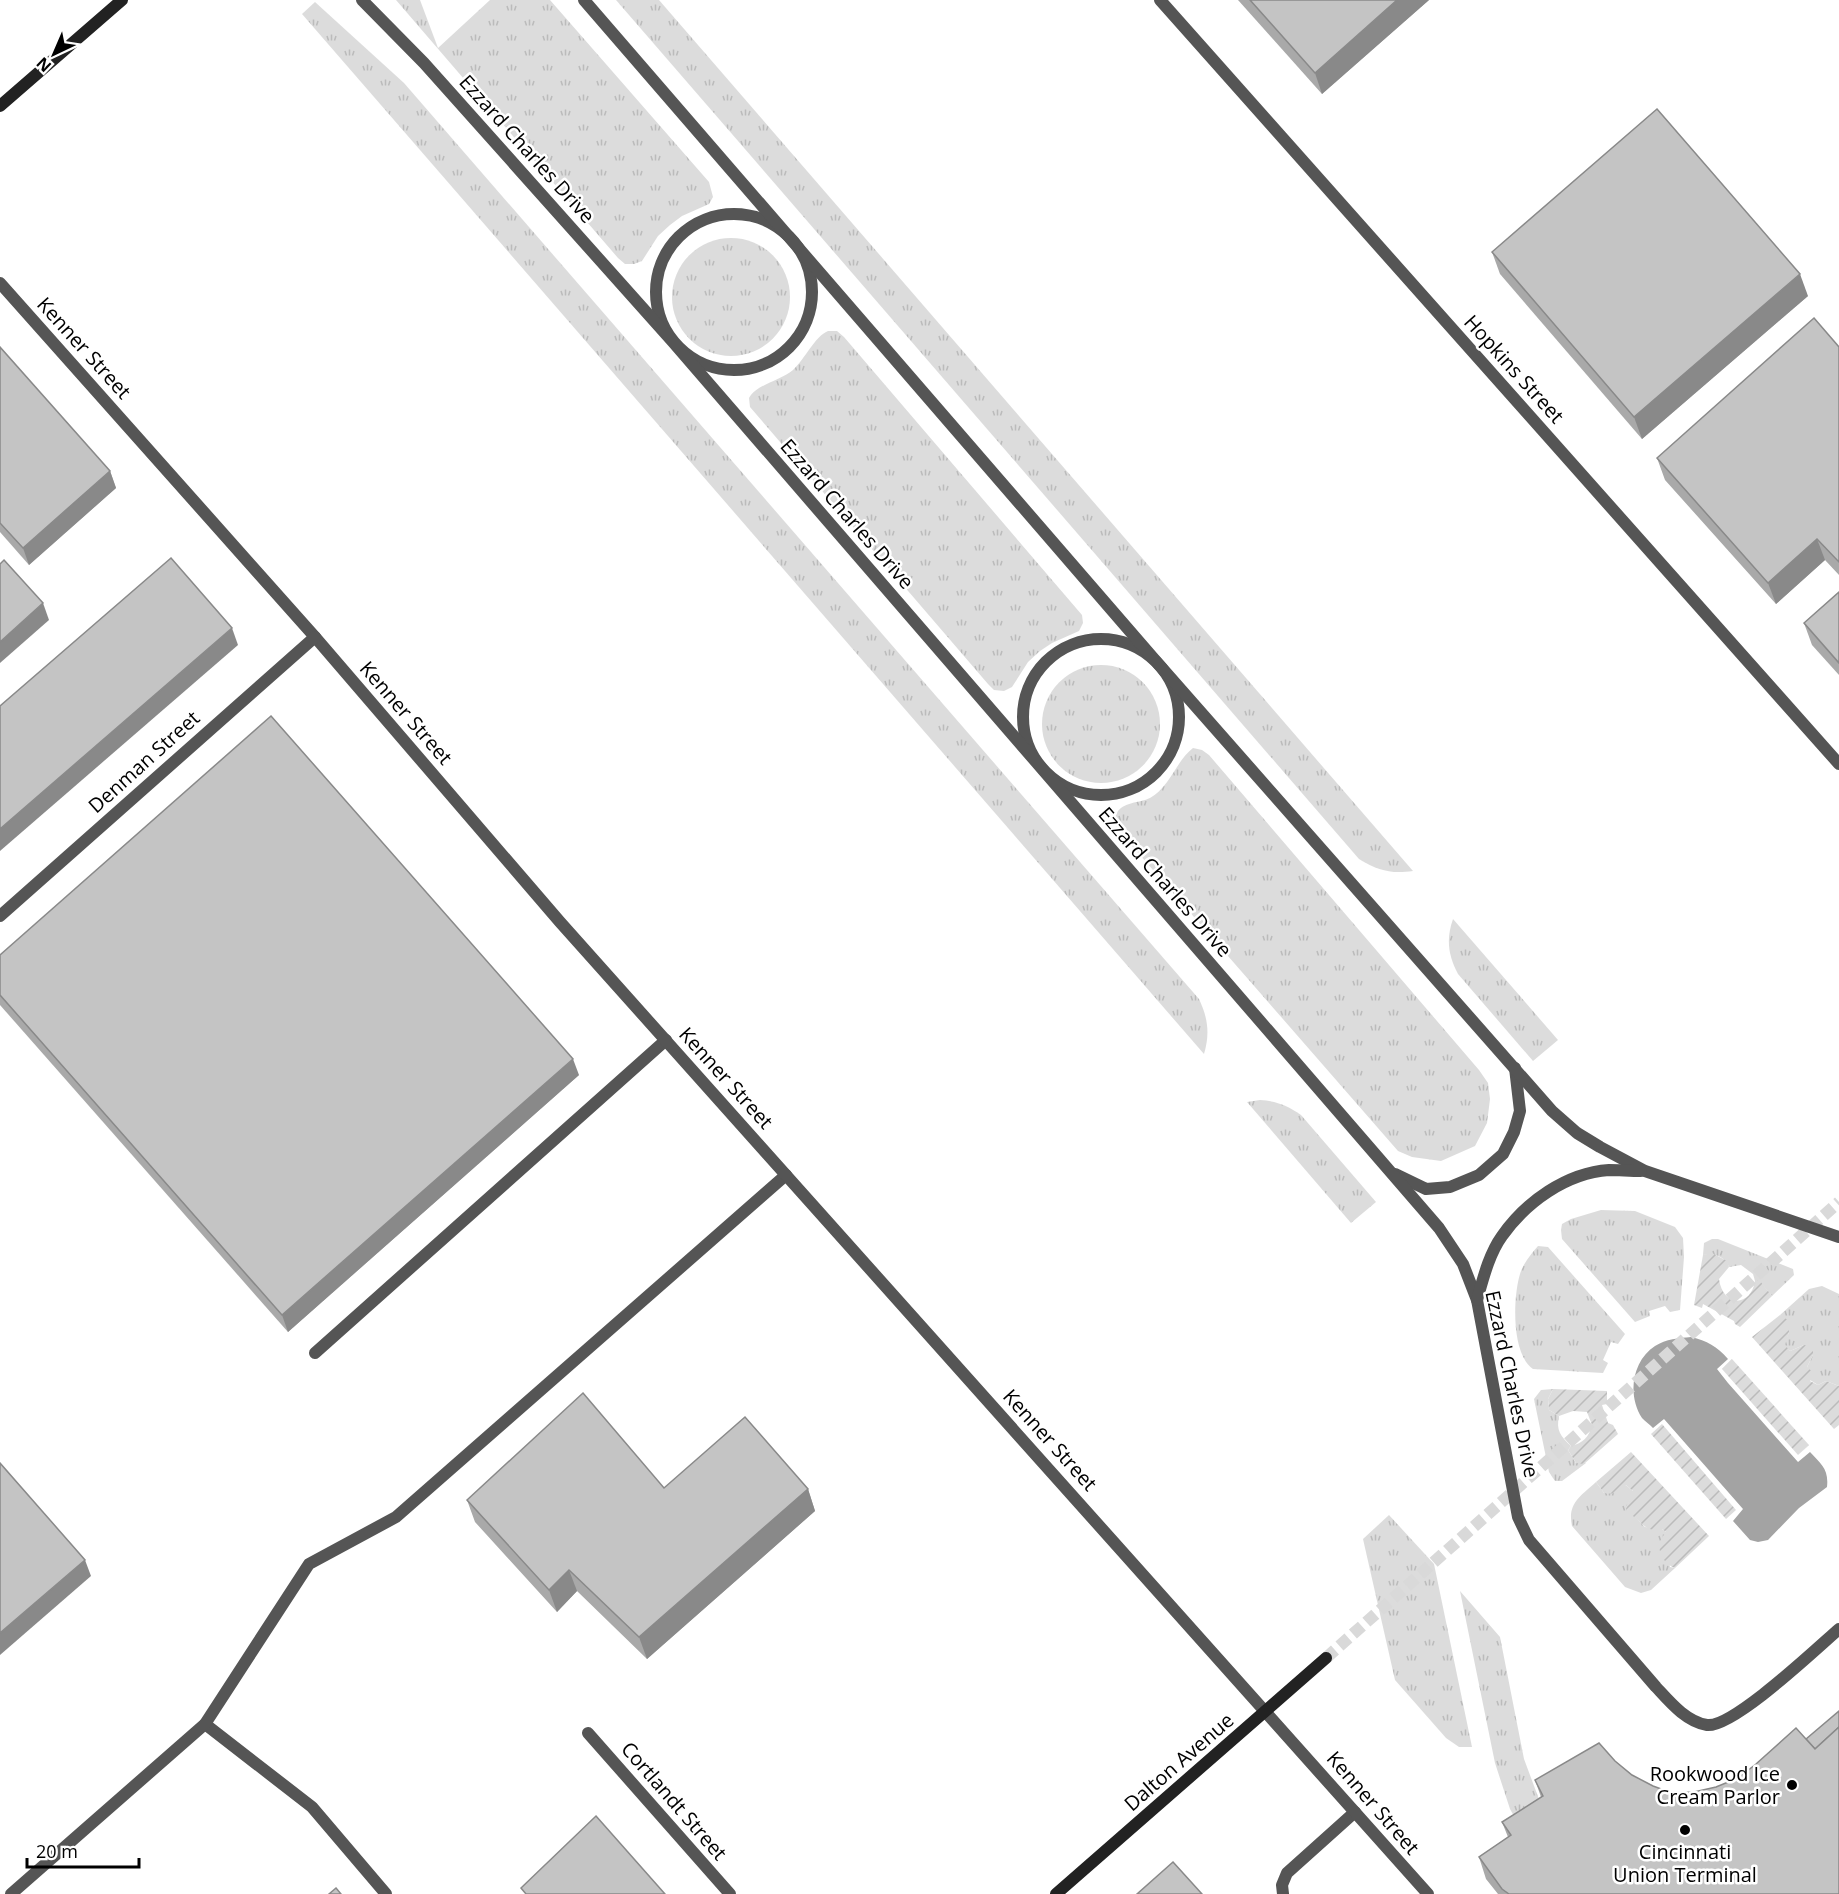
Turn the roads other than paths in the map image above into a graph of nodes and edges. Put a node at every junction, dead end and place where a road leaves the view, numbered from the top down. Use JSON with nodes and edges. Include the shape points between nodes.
{"nodes":[{"id":1,"x":122,"y":0,"type":"edge"},
{"id":2,"x":362,"y":0,"type":"edge"},
{"id":3,"x":584,"y":0,"type":"edge"},
{"id":4,"x":1160,"y":0,"type":"edge"},
{"id":5,"x":0,"y":106,"type":"edge"},
{"id":6,"x":788,"y":235,"type":"junction"},
{"id":7,"x":0,"y":284,"type":"edge"},
{"id":8,"x":673,"y":342,"type":"junction"},
{"id":9,"x":315,"y":637,"type":"junction"},
{"id":10,"x":1154,"y":659,"type":"junction"},
{"id":11,"x":1037,"y":764,"type":"junction"},
{"id":12,"x":1839,"y":764,"type":"edge"},
{"id":13,"x":0,"y":916,"type":"edge"},
{"id":14,"x":666,"y":1040,"type":"junction"},
{"id":15,"x":1515,"y":1068,"type":"junction"},
{"id":16,"x":1645,"y":1171,"type":"junction"},
{"id":17,"x":1395,"y":1174,"type":"junction"},
{"id":18,"x":786,"y":1175,"type":"junction"},
{"id":19,"x":1839,"y":1237,"type":"edge"},
{"id":20,"x":1477,"y":1300,"type":"junction"},
{"id":21,"x":315,"y":1353,"type":"dead end"},
{"id":22,"x":1839,"y":1629,"type":"edge"},
{"id":23,"x":1326,"y":1658,"type":"tunnel mouth"},
{"id":24,"x":1266,"y":1711,"type":"junction"},
{"id":25,"x":205,"y":1724,"type":"junction"},
{"id":26,"x":588,"y":1733,"type":"dead end"},
{"id":27,"x":1355,"y":1812,"type":"junction"},
{"id":28,"x":11,"y":1894,"type":"edge"},
{"id":29,"x":386,"y":1894,"type":"edge"},
{"id":30,"x":730,"y":1894,"type":"edge"},
{"id":31,"x":1056,"y":1894,"type":"edge"},
{"id":32,"x":1283,"y":1894,"type":"edge"},
{"id":33,"x":1428,"y":1894,"type":"edge"}],
"edges":[{"from":1,"to":5,"type":"main road"},
{"from":2,"to":8,"type":"street","name":"Ezzard Charles Drive","via":[[424,63]]},
{"from":3,"to":6,"type":"street"},
{"from":4,"to":12,"type":"street","name":"Hopkins Street"},
{"from":6,"to":8,"type":"street","via":[[765,220],[744,214],[720,214],[695,223],[678,236],[663,256],[655,281],[656,307]]},
{"from":6,"to":8,"type":"street","via":[[802,252],[813,294],[802,332],[788,349],[762,366],[737,371],[712,368],[689,357]]},
{"from":6,"to":10,"type":"street"},
{"from":7,"to":9,"type":"street","name":"Kenner Street"},
{"from":8,"to":11,"type":"street","name":"Ezzard Charles Drive"},
{"from":9,"to":13,"type":"street","name":"Denman Street"},
{"from":9,"to":14,"type":"street","name":"Kenner Street"},
{"from":10,"to":11,"type":"street","via":[[1131,645],[1108,639],[1084,640],[1059,651],[1041,665],[1028,687],[1022,711],[1024,736]]},
{"from":10,"to":11,"type":"street","via":[[1170,679],[1178,701],[1180,724],[1176,744],[1151,779],[1125,793],[1077,793],[1056,783]]},
{"from":10,"to":15,"type":"street"},
{"from":11,"to":17,"type":"street","name":"Ezzard Charles Drive"},
{"from":14,"to":18,"type":"street","name":"Kenner Street"},
{"from":14,"to":21,"type":"street"},
{"from":15,"to":16,"type":"street","via":[[1577,1133]]},
{"from":15,"to":17,"type":"street","via":[[1520,1110],[1503,1154],[1479,1175],[1450,1187],[1426,1189]]},
{"from":16,"to":19,"type":"street"},
{"from":16,"to":20,"type":"street","via":[[1608,1170],[1582,1176],[1532,1202],[1501,1237]]},
{"from":17,"to":20,"type":"street","name":"Ezzard Charles Drive","via":[[1463,1264]]},
{"from":18,"to":24,"type":"street","name":"Kenner Street"},
{"from":18,"to":25,"type":"street","via":[[396,1517],[309,1564]]},
{"from":20,"to":22,"type":"street","name":"Ezzard Charles Drive","via":[[1518,1517],[1529,1540],[1677,1709],[1707,1725],[1723,1721],[1772,1687]]},
{"from":23,"to":24,"type":"main road","name":"Dalton Avenue"},
{"from":24,"to":27,"type":"street","name":"Kenner Street"},
{"from":24,"to":31,"type":"main road","name":"Dalton Avenue"},
{"from":25,"to":28,"type":"street"},
{"from":25,"to":29,"type":"street","via":[[312,1807]]},
{"from":26,"to":30,"type":"street","name":"Cortlandt Street"},
{"from":27,"to":32,"type":"street","via":[[1287,1873]]},
{"from":27,"to":33,"type":"street","name":"Kenner Street"}]}
